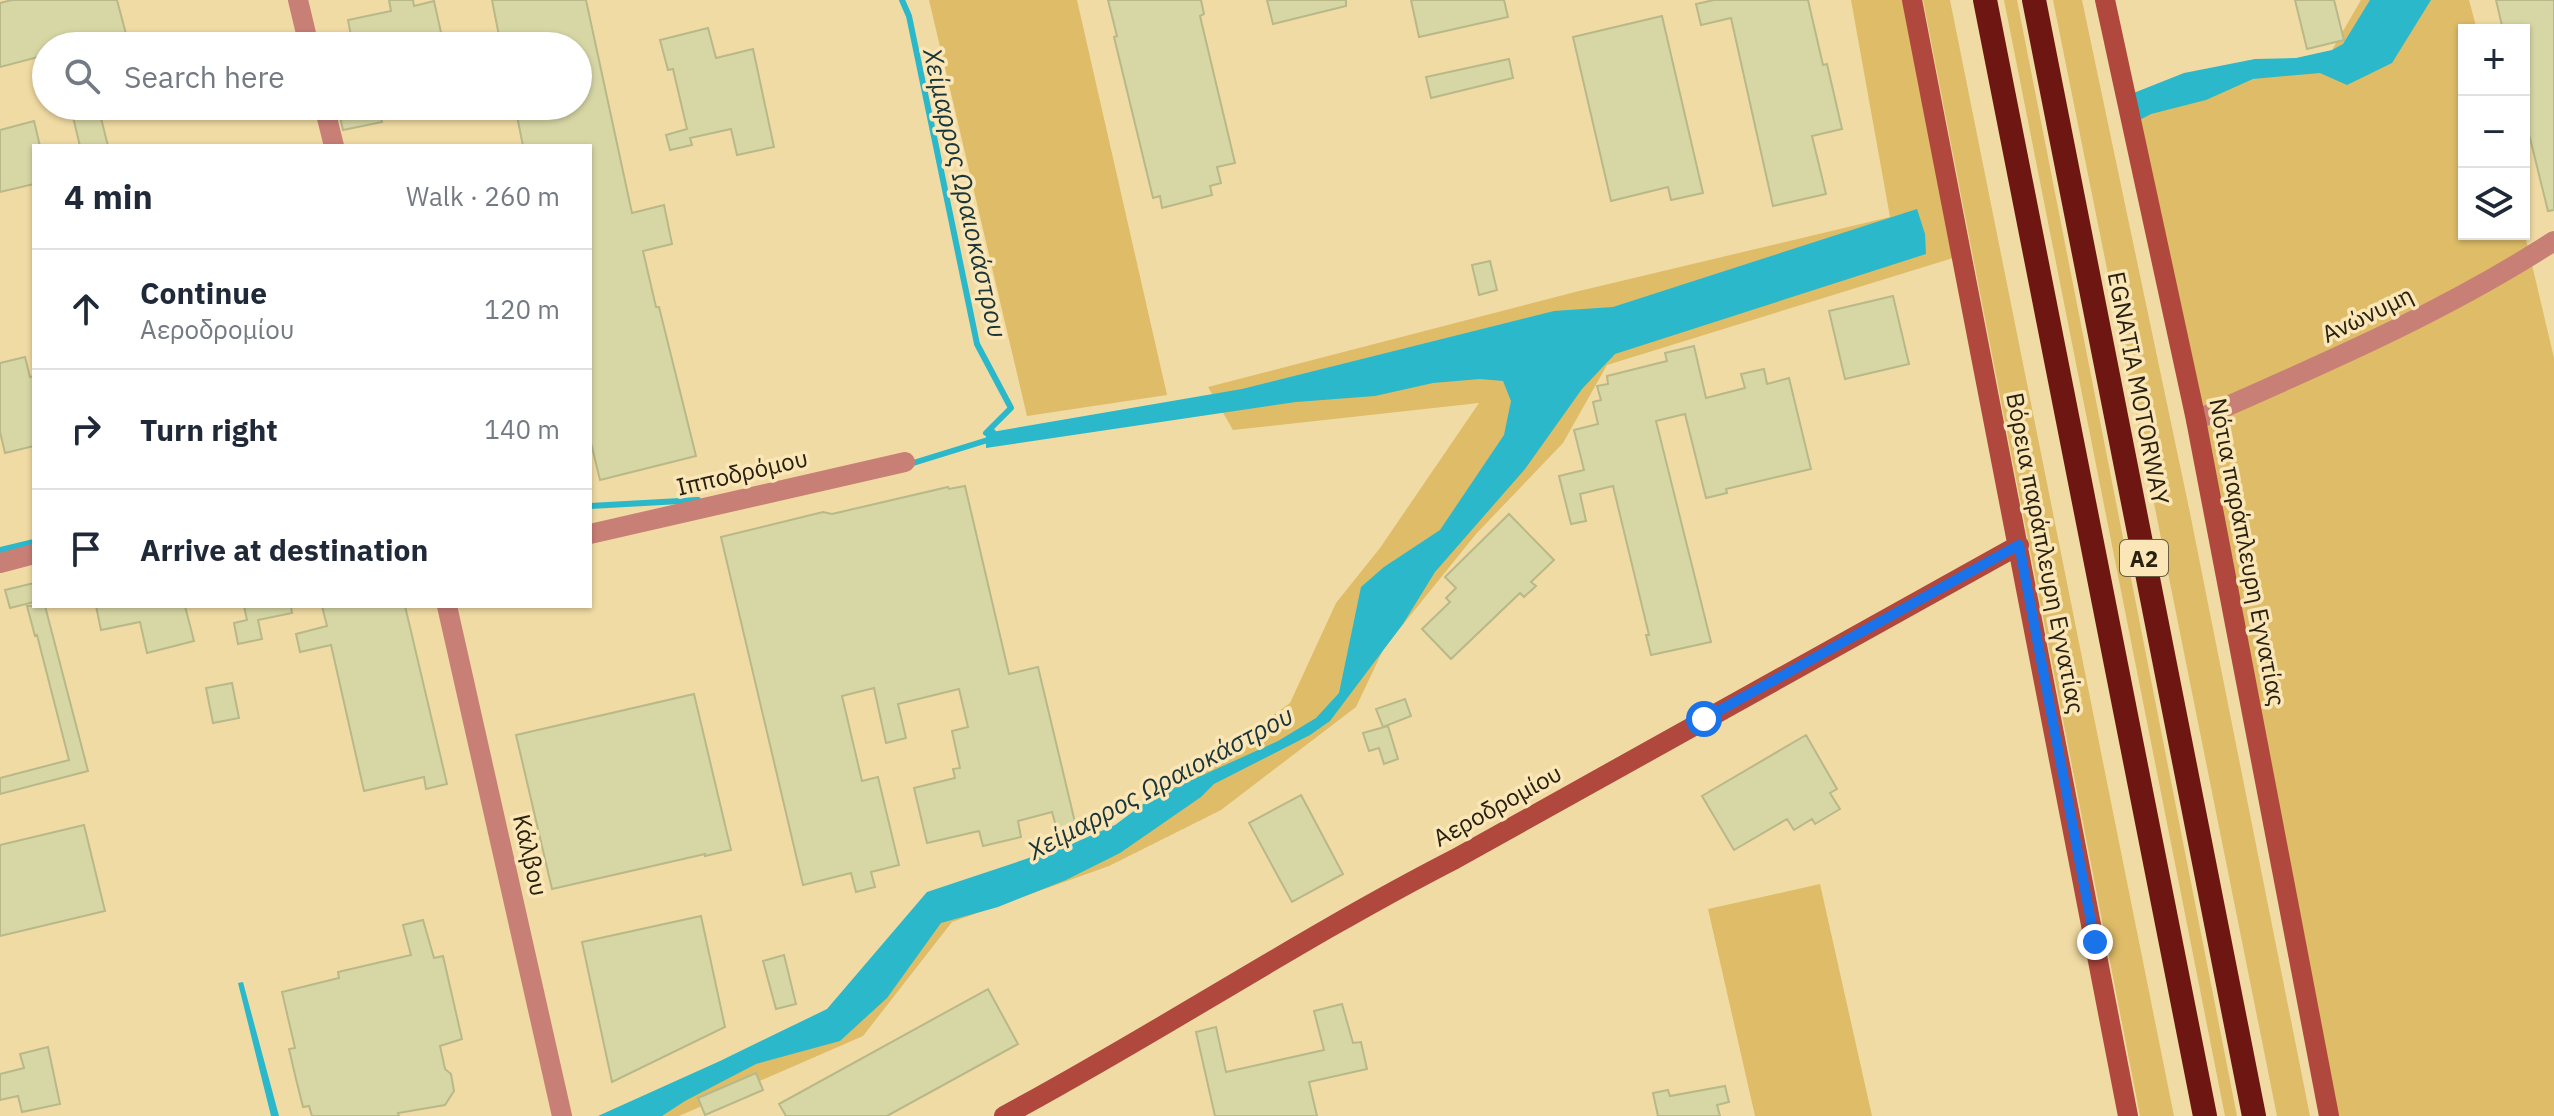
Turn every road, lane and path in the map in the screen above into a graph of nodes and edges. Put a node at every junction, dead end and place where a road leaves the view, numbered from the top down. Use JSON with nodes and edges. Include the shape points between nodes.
{"nodes":[{"id":1,"x":298,"y":0,"type":"edge"},
{"id":2,"x":1912,"y":0,"type":"edge"},
{"id":3,"x":1985,"y":0,"type":"edge"},
{"id":4,"x":2034,"y":0,"type":"edge"},
{"id":5,"x":2105,"y":0,"type":"edge"},
{"id":6,"x":306,"y":32,"type":"edge"},
{"id":7,"x":328,"y":120,"type":"edge"},
{"id":8,"x":334,"y":144,"type":"edge"},
{"id":9,"x":2554,"y":241,"type":"edge"},
{"id":10,"x":2196,"y":420,"type":"junction"},
{"id":11,"x":905,"y":462,"type":"dead end"},
{"id":12,"x":592,"y":534,"type":"edge"},
{"id":13,"x":2019,"y":545,"type":"junction"},
{"id":14,"x":32,"y":555,"type":"edge"},
{"id":15,"x":0,"y":563,"type":"edge"},
{"id":16,"x":447,"y":608,"type":"edge"},
{"id":17,"x":562,"y":1116,"type":"edge"},
{"id":18,"x":1004,"y":1116,"type":"edge"},
{"id":19,"x":2128,"y":1116,"type":"edge"},
{"id":20,"x":2205,"y":1116,"type":"edge"},
{"id":21,"x":2254,"y":1116,"type":"edge"},
{"id":22,"x":2329,"y":1116,"type":"edge"}],
"edges":[{"from":1,"to":6,"type":"street"},
{"from":2,"to":13,"type":"street","name":"Βόρεια παράπλευρη Εγνατίας"},
{"from":3,"to":20,"type":"highway","number":"Α2"},
{"from":4,"to":21,"type":"highway","name":"EGNATIA MOTORWAY","number":"Α2"},
{"from":5,"to":10,"type":"street","name":"Νότια παράπλευρη Εγνατίας"},
{"from":7,"to":8,"type":"street"},
{"from":9,"to":10,"type":"street","name":"Ανώνυμη","via":[[2450,304]]},
{"from":10,"to":22,"type":"street","name":"Νότια παράπλευρη Εγνατίας"},
{"from":11,"to":12,"type":"street","name":"Ιπποδρόμου"},
{"from":13,"to":18,"type":"street","name":"Αεροδρομίου","via":[[1367,904]]},
{"from":13,"to":19,"type":"street","name":"Βόρεια παράπλευρη Εγνατίας"},
{"from":14,"to":15,"type":"street"},
{"from":16,"to":17,"type":"street","name":"Κάλβου"}]}
